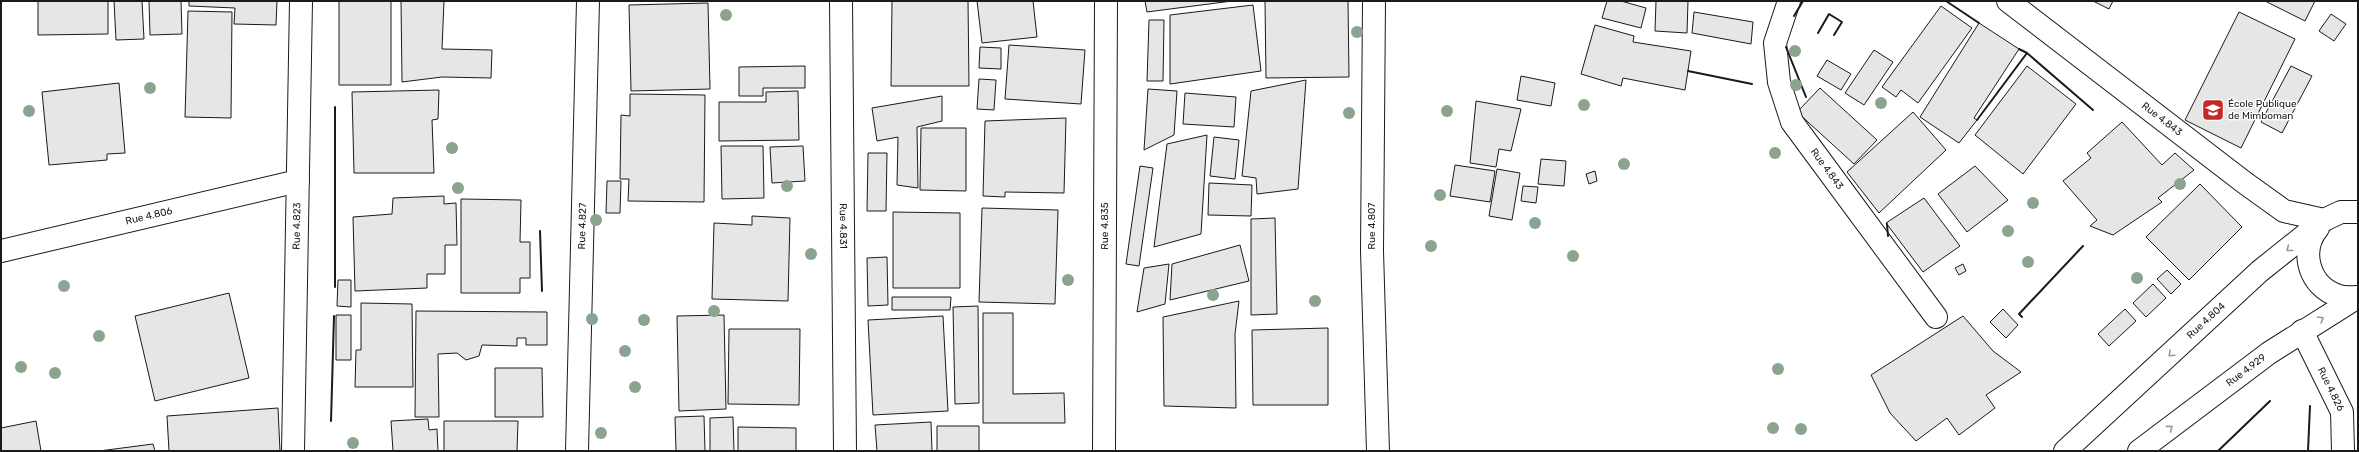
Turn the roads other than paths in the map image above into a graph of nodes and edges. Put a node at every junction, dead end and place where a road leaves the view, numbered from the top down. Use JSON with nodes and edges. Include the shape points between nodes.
{"nodes":[{"id":1,"x":301,"y":1,"type":"edge"},
{"id":2,"x":588,"y":1,"type":"edge"},
{"id":3,"x":842,"y":1,"type":"edge"},
{"id":4,"x":1106,"y":1,"type":"edge"},
{"id":5,"x":1374,"y":1,"type":"edge"},
{"id":6,"x":1789,"y":1,"type":"edge"},
{"id":7,"x":2008,"y":1,"type":"edge"},
{"id":8,"x":298,"y":181,"type":"junction"},
{"id":9,"x":2358,"y":212,"type":"edge"},
{"id":10,"x":2324,"y":220,"type":"junction"},
{"id":11,"x":1,"y":252,"type":"edge"},
{"id":12,"x":2358,"y":297,"type":"edge"},
{"id":13,"x":1936,"y":317,"type":"dead end"},
{"id":14,"x":2302,"y":331,"type":"junction"},
{"id":15,"x":293,"y":451,"type":"edge"},
{"id":16,"x":577,"y":451,"type":"edge"},
{"id":17,"x":844,"y":451,"type":"edge"},
{"id":18,"x":1104,"y":451,"type":"edge"},
{"id":19,"x":1378,"y":451,"type":"edge"},
{"id":20,"x":2065,"y":451,"type":"edge"},
{"id":21,"x":2139,"y":451,"type":"edge"},
{"id":22,"x":2343,"y":451,"type":"edge"}],
"edges":[{"from":1,"to":8,"type":"street","name":"Rue 4.823"},
{"from":2,"to":16,"type":"street","name":"Rue 4.827"},
{"from":3,"to":17,"type":"street","name":"Rue 4.831"},
{"from":4,"to":18,"type":"street","name":"Rue 4.835"},
{"from":5,"to":19,"type":"street","name":"Rue 4.807","via":[[1372,251]]},
{"from":6,"to":13,"type":"street","name":"Rue 4.843","via":[[1775,43],[1779,82],[1792,122]]},
{"from":7,"to":10,"type":"street","name":"Rue 4.843","via":[[2245,184],[2284,211]]},
{"from":8,"to":11,"type":"street","name":"Rue 4.806"},
{"from":8,"to":15,"type":"street","name":"Rue 4.823"},
{"from":9,"to":10,"type":"street","name":"Rue 4.804","via":[[2341,212]]},
{"from":10,"to":12,"type":"street","via":[[2312,235],[2307,254],[2311,272],[2322,288],[2340,296]]},
{"from":10,"to":20,"type":"street","name":"Rue 4.804","one_way":true,"via":[[2260,271]]},
{"from":14,"to":12,"type":"street","name":"Rue 4.929","one_way":true},
{"from":21,"to":14,"type":"street","name":"Rue 4.929","one_way":true},
{"from":14,"to":22,"type":"street","name":"Rue 4.826","via":[[2342,412]]}]}
